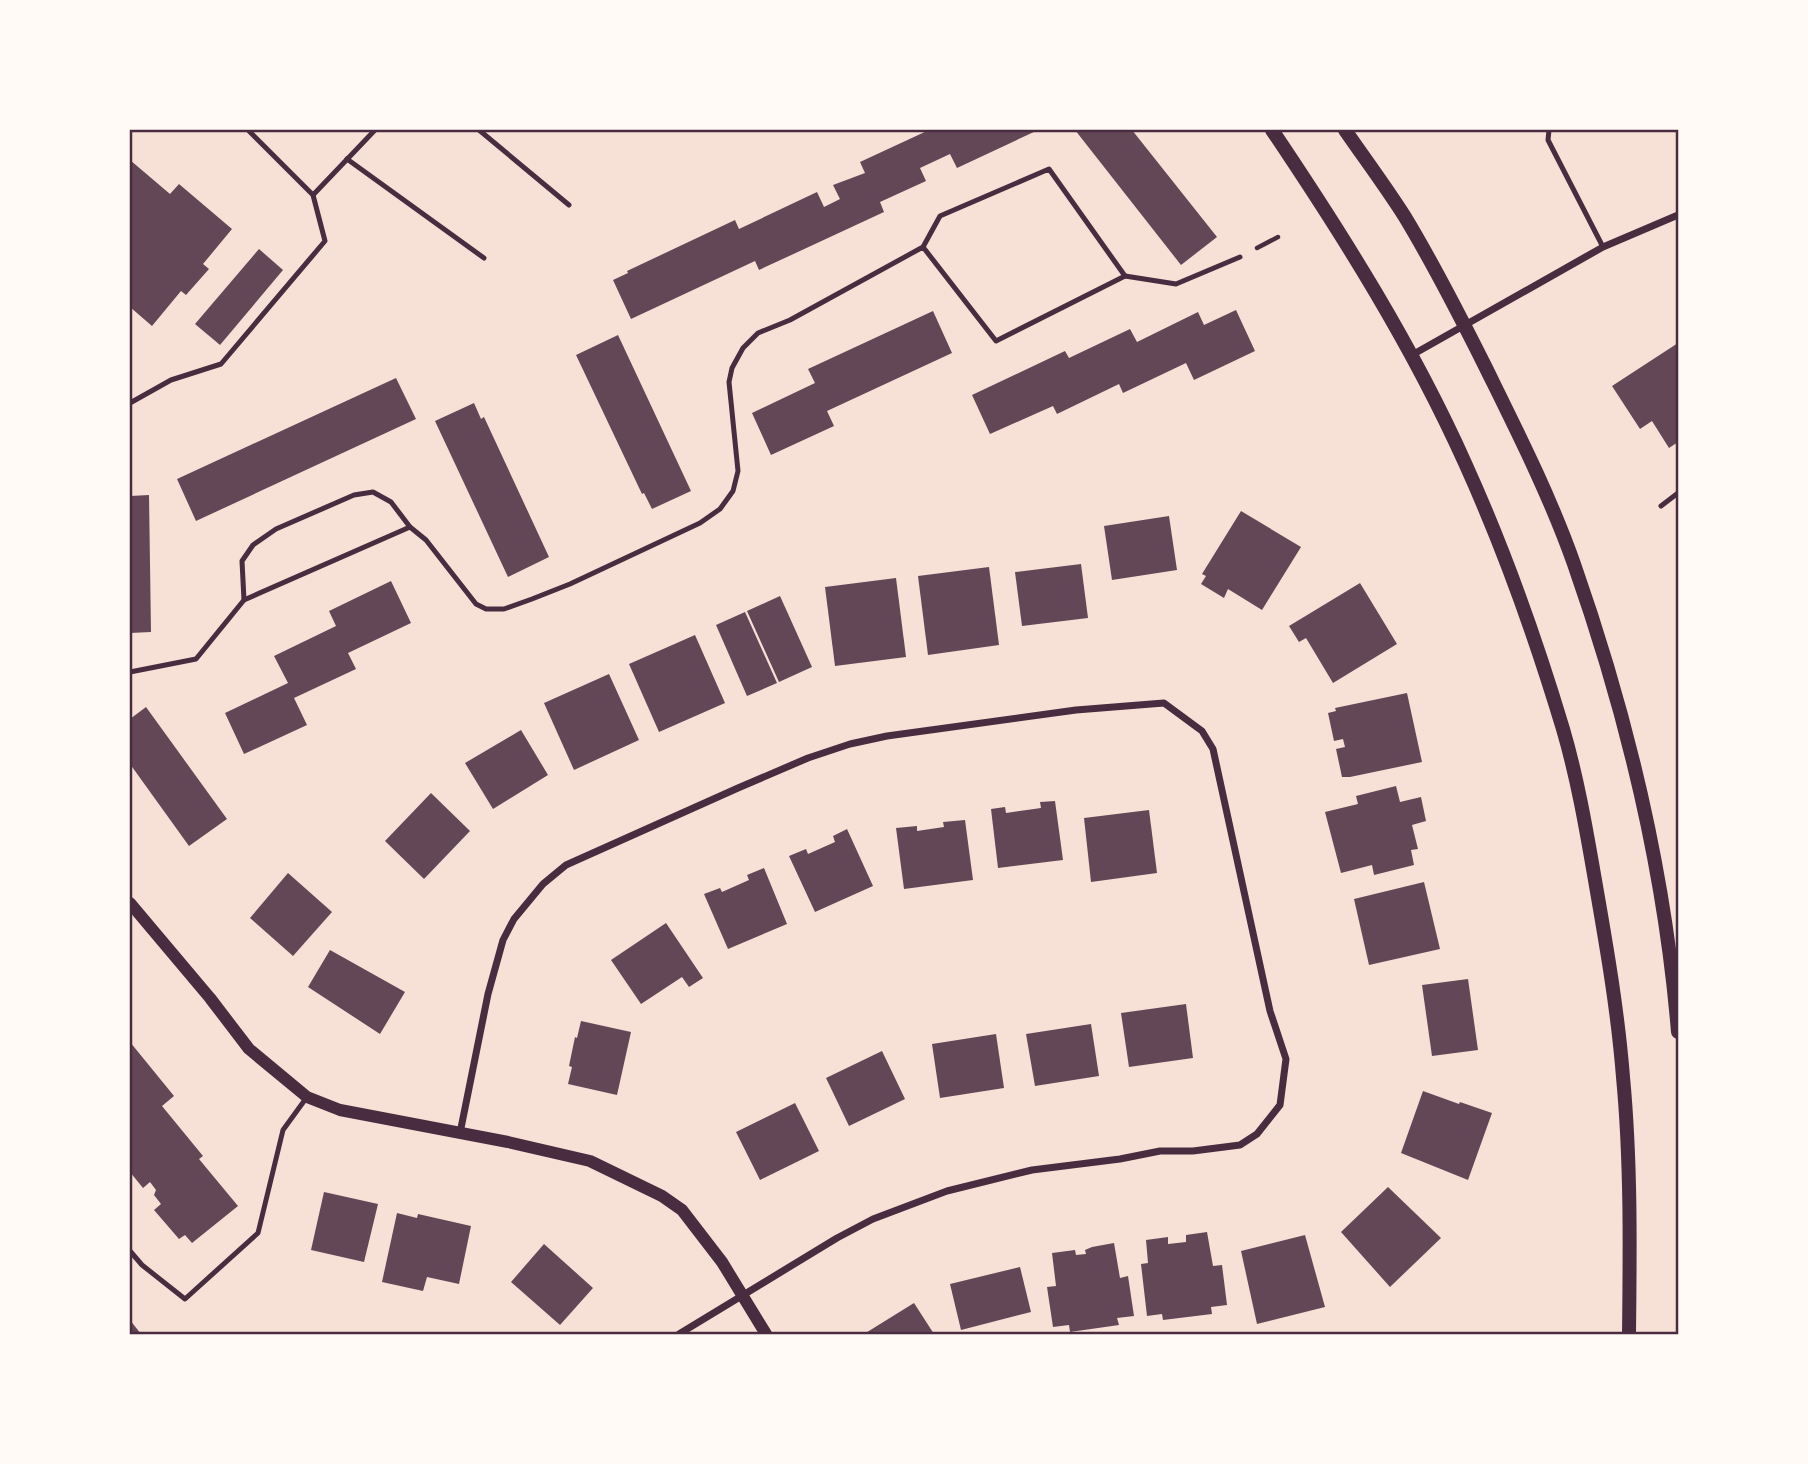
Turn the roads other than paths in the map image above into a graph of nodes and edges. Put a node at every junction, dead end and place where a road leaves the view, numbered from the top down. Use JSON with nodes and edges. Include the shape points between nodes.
{"nodes":[{"id":1,"x":248,"y":130,"type":"edge"},
{"id":2,"x":374,"y":130,"type":"edge"},
{"id":3,"x":480,"y":130,"type":"edge"},
{"id":4,"x":1272,"y":130,"type":"edge"},
{"id":5,"x":1345,"y":130,"type":"edge"},
{"id":6,"x":1549,"y":130,"type":"edge"},
{"id":7,"x":346,"y":159,"type":"junction"},
{"id":8,"x":313,"y":195,"type":"junction"},
{"id":9,"x":569,"y":205,"type":"dead end"},
{"id":10,"x":1678,"y":215,"type":"edge"},
{"id":11,"x":923,"y":247,"type":"junction"},
{"id":12,"x":1603,"y":247,"type":"junction"},
{"id":13,"x":1240,"y":257,"type":"dead end"},
{"id":14,"x":484,"y":258,"type":"dead end"},
{"id":15,"x":1125,"y":276,"type":"junction"},
{"id":16,"x":1465,"y":326,"type":"junction"},
{"id":17,"x":1412,"y":355,"type":"junction"},
{"id":18,"x":130,"y":402,"type":"edge"},
{"id":19,"x":1678,"y":493,"type":"edge"},
{"id":20,"x":1661,"y":506,"type":"dead end"},
{"id":21,"x":410,"y":527,"type":"junction"},
{"id":22,"x":244,"y":600,"type":"junction"},
{"id":23,"x":130,"y":672,"type":"edge"},
{"id":24,"x":130,"y":903,"type":"edge"},
{"id":25,"x":1678,"y":1032,"type":"edge"},
{"id":26,"x":307,"y":1097,"type":"junction"},
{"id":27,"x":460,"y":1132,"type":"junction"},
{"id":28,"x":130,"y":1251,"type":"edge"},
{"id":29,"x":743,"y":1295,"type":"junction"},
{"id":30,"x":679,"y":1335,"type":"edge"},
{"id":31,"x":766,"y":1335,"type":"edge"},
{"id":32,"x":1629,"y":1335,"type":"edge"}],
"edges":[{"from":1,"to":8,"type":"lane"},
{"from":2,"to":7,"type":"lane"},
{"from":3,"to":9,"type":"lane"},
{"from":4,"to":17,"type":"main road","via":[[1354,253]]},
{"from":5,"to":16,"type":"main road","via":[[1405,217]]},
{"from":6,"to":12,"type":"lane","via":[[1548,140]]},
{"from":7,"to":8,"type":"lane"},
{"from":7,"to":14,"type":"lane"},
{"from":8,"to":18,"type":"lane","via":[[325,241],[220,364],[170,380]]},
{"from":10,"to":12,"type":"street"},
{"from":11,"to":15,"type":"lane","via":[[996,341]]},
{"from":11,"to":15,"type":"lane","via":[[940,216],[1049,169]]},
{"from":11,"to":21,"type":"lane","via":[[758,333],[743,348],[729,382],[738,471],[733,491],[720,509],[700,523],[558,589],[504,608],[486,609],[476,604]]},
{"from":12,"to":16,"type":"street"},
{"from":13,"to":15,"type":"lane","via":[[1175,284]]},
{"from":16,"to":17,"type":"street"},
{"from":16,"to":25,"type":"main road","via":[[1522,441],[1573,562],[1621,714],[1672,956]]},
{"from":17,"to":32,"type":"main road","via":[[1466,463],[1514,584],[1563,731],[1585,824],[1624,1079]]},
{"from":19,"to":20,"type":"lane"},
{"from":21,"to":22,"type":"lane"},
{"from":21,"to":22,"type":"lane","via":[[391,502],[373,492],[303,516],[253,545],[242,561]]},
{"from":22,"to":23,"type":"lane","via":[[196,659]]},
{"from":24,"to":26,"type":"street","via":[[249,1049]]},
{"from":26,"to":27,"type":"street","via":[[340,1110]]},
{"from":26,"to":28,"type":"lane","via":[[283,1129],[258,1233],[185,1299]]},
{"from":27,"to":29,"type":"street","via":[[590,1161],[662,1196],[682,1210]]},
{"from":27,"to":29,"type":"street","via":[[503,940],[536,892],[566,866],[808,758],[887,736],[1164,703],[1202,731],[1213,749],[1270,1011],[1286,1059],[1280,1105],[1257,1134],[1240,1145],[1160,1151],[1032,1170],[947,1191],[873,1219]]},
{"from":29,"to":30,"type":"street"},
{"from":29,"to":31,"type":"street"}]}
